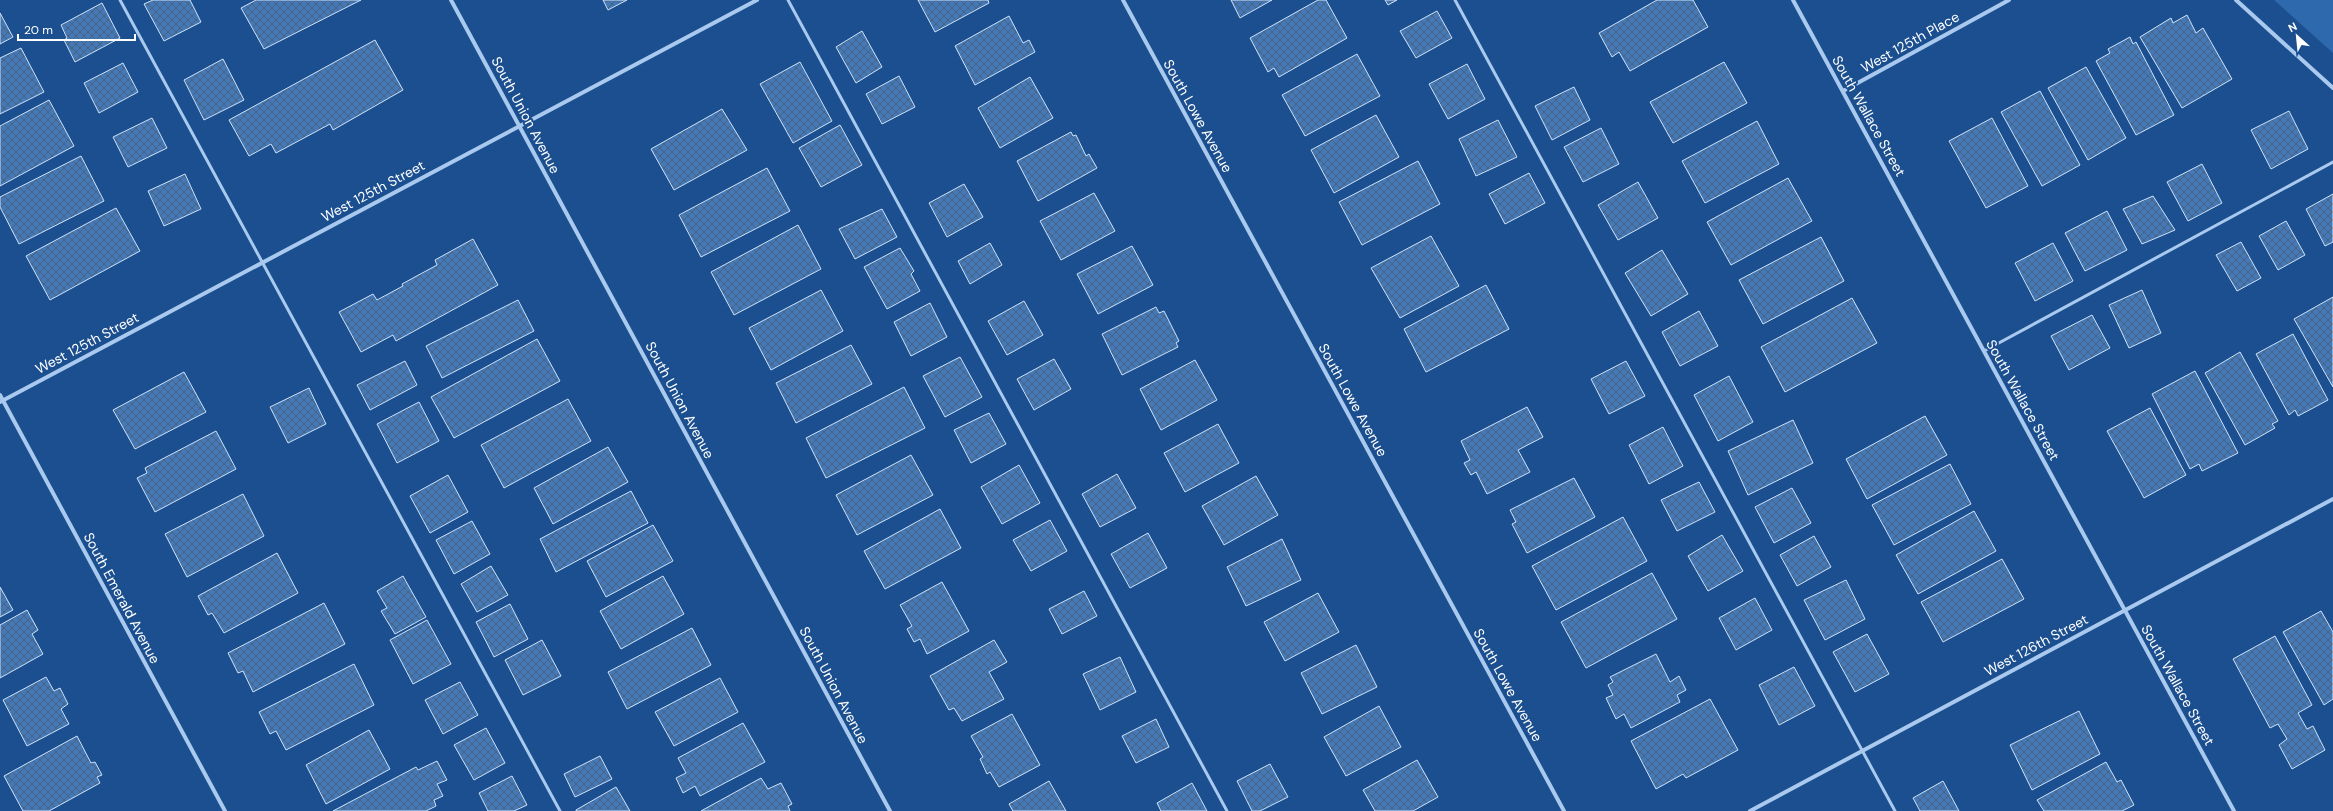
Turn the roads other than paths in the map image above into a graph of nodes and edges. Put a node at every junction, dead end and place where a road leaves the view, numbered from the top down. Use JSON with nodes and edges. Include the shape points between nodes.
{"nodes":[{"id":1,"x":120,"y":0,"type":"edge"},
{"id":2,"x":451,"y":0,"type":"edge"},
{"id":3,"x":757,"y":0,"type":"edge"},
{"id":4,"x":788,"y":0,"type":"edge"},
{"id":5,"x":1123,"y":0,"type":"edge"},
{"id":6,"x":1455,"y":0,"type":"edge"},
{"id":7,"x":1793,"y":0,"type":"edge"},
{"id":8,"x":2009,"y":0,"type":"edge"},
{"id":9,"x":2236,"y":0,"type":"edge"},
{"id":10,"x":2333,"y":88,"type":"edge"},
{"id":11,"x":1843,"y":91,"type":"junction"},
{"id":12,"x":519,"y":127,"type":"junction"},
{"id":13,"x":2333,"y":162,"type":"edge"},
{"id":14,"x":263,"y":263,"type":"junction"},
{"id":15,"x":1984,"y":351,"type":"junction"},
{"id":16,"x":0,"y":395,"type":"edge"},
{"id":17,"x":1,"y":401,"type":"edge"},
{"id":18,"x":2333,"y":499,"type":"edge"},
{"id":19,"x":2125,"y":610,"type":"junction"},
{"id":20,"x":1863,"y":751,"type":"junction"},
{"id":21,"x":225,"y":811,"type":"edge"},
{"id":22,"x":560,"y":811,"type":"edge"},
{"id":23,"x":890,"y":811,"type":"edge"},
{"id":24,"x":1227,"y":811,"type":"edge"},
{"id":25,"x":1564,"y":811,"type":"edge"},
{"id":26,"x":1750,"y":811,"type":"edge"},
{"id":27,"x":1895,"y":811,"type":"edge"},
{"id":28,"x":2234,"y":811,"type":"edge"}],
"edges":[{"from":1,"to":14,"type":"lane"},
{"from":2,"to":12,"type":"street","name":"South Union Avenue"},
{"from":3,"to":12,"type":"street","name":"West 125th Street"},
{"from":4,"to":24,"type":"lane"},
{"from":5,"to":25,"type":"street","name":"South Lowe Avenue"},
{"from":6,"to":20,"type":"lane"},
{"from":7,"to":11,"type":"street","name":"South Wallace Street"},
{"from":8,"to":11,"type":"street","name":"West 125th Place"},
{"from":9,"to":10,"type":"street"},
{"from":11,"to":15,"type":"street","name":"South Wallace Street"},
{"from":12,"to":14,"type":"street","name":"West 125th Street"},
{"from":12,"to":23,"type":"street","name":"South Union Avenue"},
{"from":13,"to":15,"type":"lane"},
{"from":14,"to":17,"type":"street","name":"West 125th Street"},
{"from":14,"to":22,"type":"lane"},
{"from":15,"to":19,"type":"street","name":"South Wallace Street"},
{"from":16,"to":17,"type":"street","name":"South Emerald Avenue"},
{"from":17,"to":21,"type":"street","name":"South Emerald Avenue"},
{"from":18,"to":19,"type":"street","name":"West 126th Street"},
{"from":19,"to":20,"type":"street","name":"West 126th Street"},
{"from":19,"to":28,"type":"street","name":"South Wallace Street"},
{"from":20,"to":26,"type":"street","name":"West 126th Street"},
{"from":20,"to":27,"type":"lane"}]}
